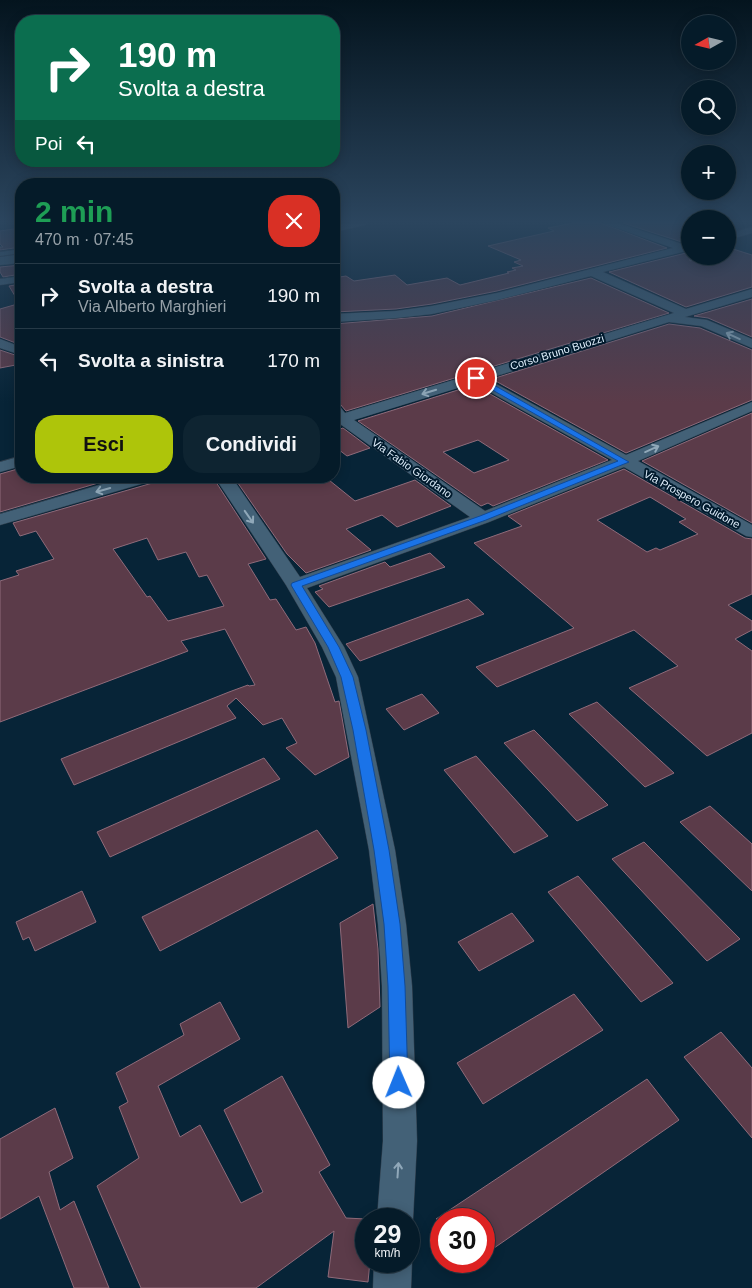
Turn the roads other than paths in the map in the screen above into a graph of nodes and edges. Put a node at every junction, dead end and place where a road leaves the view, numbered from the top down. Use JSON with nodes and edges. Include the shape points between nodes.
{"nodes":[{"id":1,"x":545,"y":283,"type":"edge"},
{"id":2,"x":617,"y":283,"type":"edge"},
{"id":3,"x":752,"y":293,"type":"edge"},
{"id":4,"x":714,"y":304,"type":"junction"},
{"id":5,"x":685,"y":313,"type":"junction"},
{"id":6,"x":340,"y":318,"type":"edge"},
{"id":7,"x":659,"y":320,"type":"junction"},
{"id":8,"x":714,"y":327,"type":"junction"},
{"id":9,"x":0,"y":343,"type":"edge"},
{"id":10,"x":752,"y":344,"type":"edge"},
{"id":11,"x":15,"y":348,"type":"edge"},
{"id":12,"x":476,"y":378,"type":"junction"},
{"id":13,"x":752,"y":406,"type":"edge"},
{"id":14,"x":340,"y":415,"type":"edge"},
{"id":15,"x":340,"y":419,"type":"edge"},
{"id":16,"x":625,"y":462,"type":"junction"},
{"id":17,"x":15,"y":463,"type":"edge"},
{"id":18,"x":0,"y":467,"type":"edge"},
{"id":19,"x":125,"y":483,"type":"edge"},
{"id":20,"x":227,"y":483,"type":"edge"},
{"id":21,"x":483,"y":518,"type":"junction"},
{"id":22,"x":0,"y":520,"type":"edge"},
{"id":23,"x":752,"y":532,"type":"edge"},
{"id":24,"x":296,"y":585,"type":"junction"},
{"id":25,"x":396,"y":1208,"type":"edge"},
{"id":26,"x":393,"y":1273,"type":"edge"},
{"id":27,"x":392,"y":1288,"type":"edge"}],
"edges":[{"from":1,"to":6,"type":"street","via":[[431,310]]},
{"from":2,"to":5,"type":"street"},
{"from":3,"to":4,"type":"street","name":"Corso Bruno Buozzi"},
{"from":4,"to":5,"type":"street","name":"Corso Bruno Buozzi"},
{"from":4,"to":8,"type":"street","via":[[704,316]]},
{"from":5,"to":7,"type":"street","name":"Corso Bruno Buozzi"},
{"from":7,"to":8,"type":"street","via":[[690,321]]},
{"from":7,"to":12,"type":"street","name":"Corso Bruno Buozzi"},
{"from":10,"to":8,"type":"street","one_way":true},
{"from":9,"to":11,"type":"street"},
{"from":12,"to":14,"type":"street","name":"Corso Bruno Buozzi","one_way":true},
{"from":12,"to":16,"type":"street","name":"Via Prospero Guidone"},
{"from":16,"to":13,"type":"street","one_way":true},
{"from":15,"to":21,"type":"street","name":"Via Fabio Giordano"},
{"from":16,"to":21,"type":"street"},
{"from":16,"to":23,"type":"street","name":"Via Prospero Guidone"},
{"from":17,"to":18,"type":"street"},
{"from":19,"to":22,"type":"street","one_way":true},
{"from":20,"to":24,"type":"street","one_way":true},
{"from":21,"to":24,"type":"street"},
{"from":25,"to":24,"type":"street","one_way":true,"via":[[400,1142],[397,986],[382,850],[347,677]]},
{"from":26,"to":27,"type":"street"}]}
